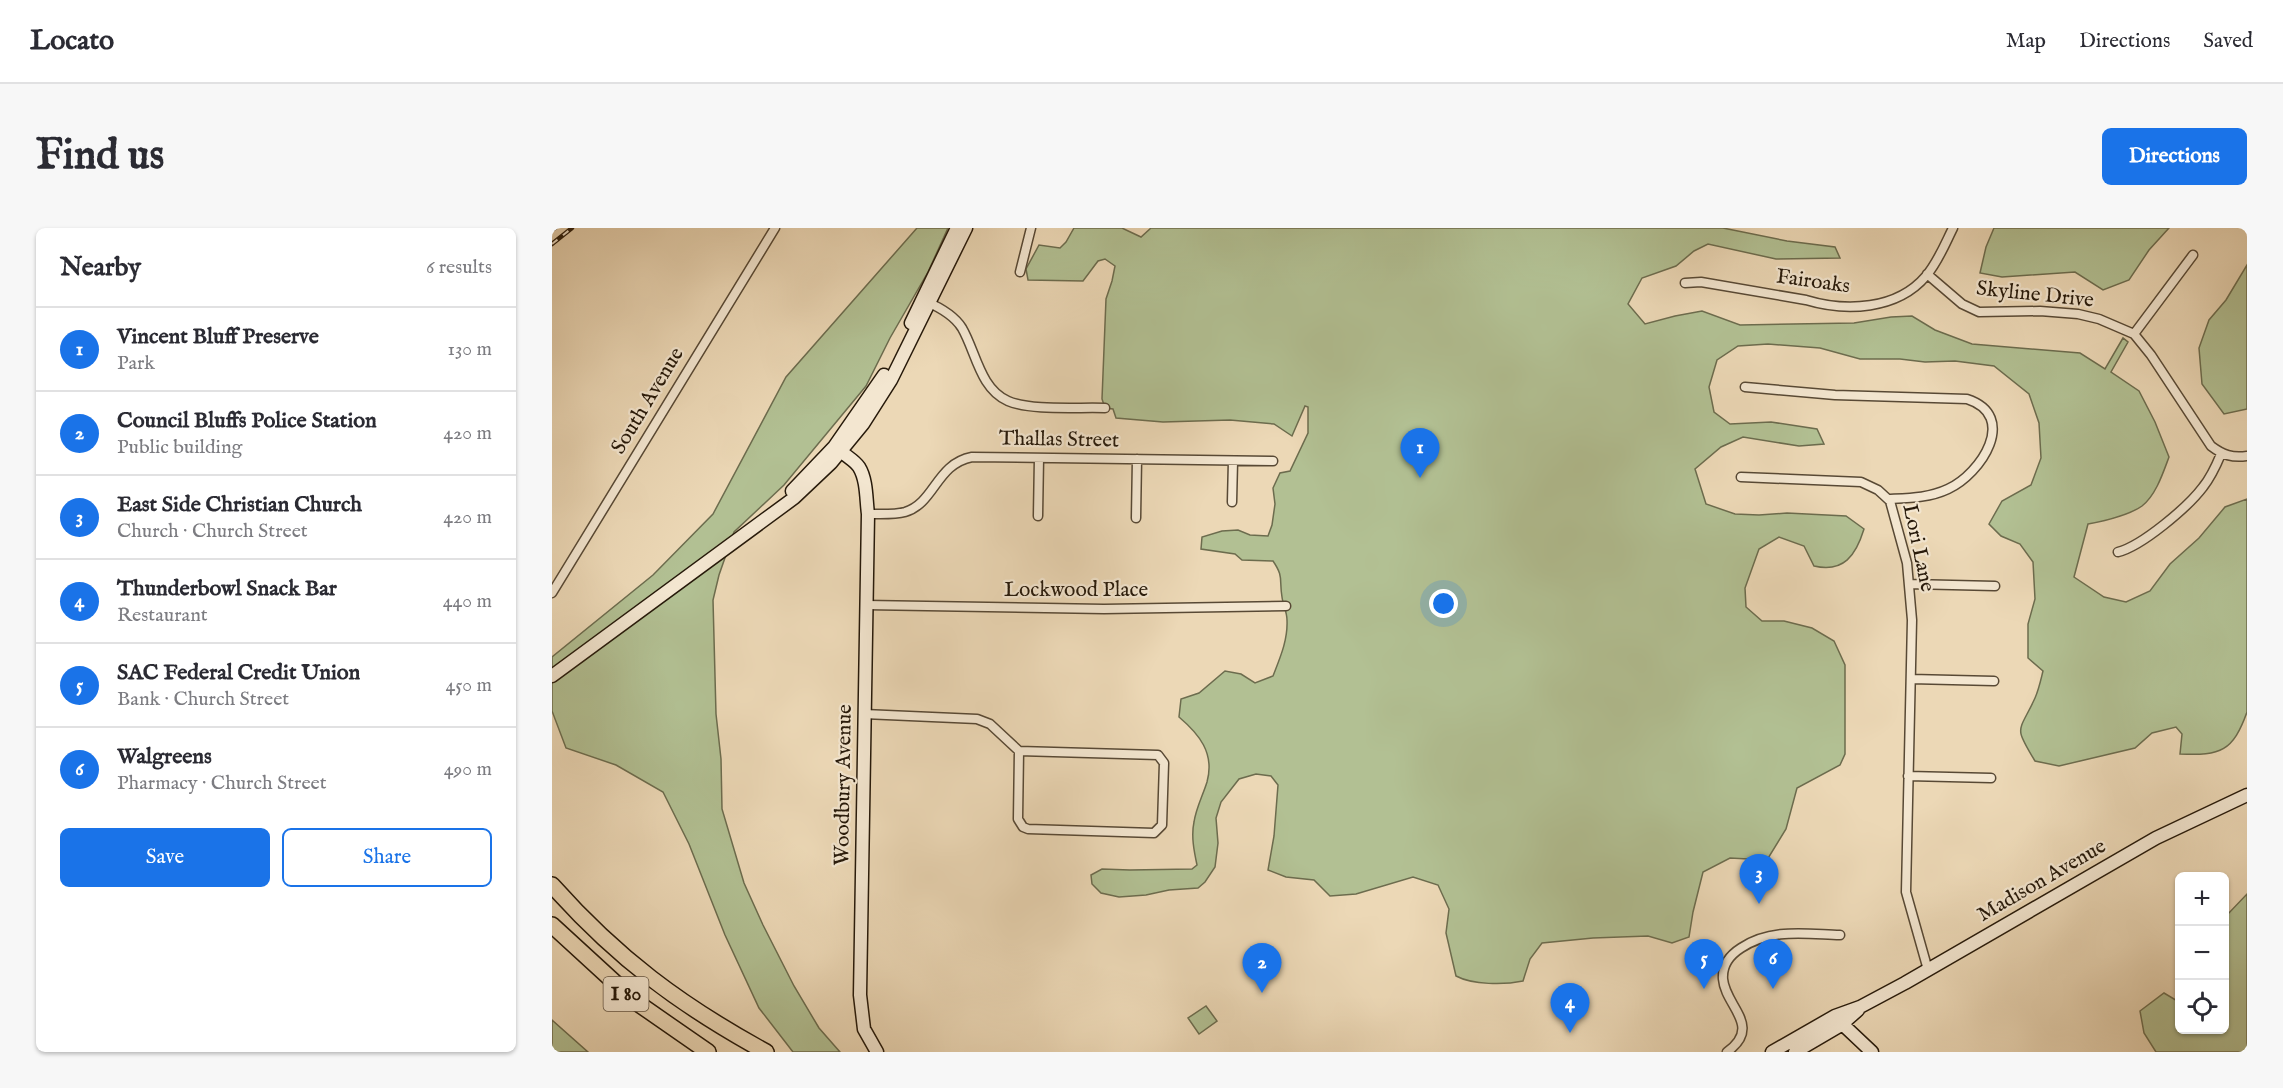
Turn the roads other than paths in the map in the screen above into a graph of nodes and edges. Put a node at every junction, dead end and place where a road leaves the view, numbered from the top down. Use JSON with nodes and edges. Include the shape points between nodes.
{"nodes":[{"id":1,"x":775,"y":228,"type":"edge"},
{"id":2,"x":957,"y":228,"type":"edge"},
{"id":3,"x":966,"y":228,"type":"edge"},
{"id":4,"x":1031,"y":228,"type":"edge"},
{"id":5,"x":1953,"y":228,"type":"edge"},
{"id":6,"x":2193,"y":255,"type":"dead end"},
{"id":7,"x":1020,"y":272,"type":"dead end"},
{"id":8,"x":1927,"y":274,"type":"junction"},
{"id":9,"x":1685,"y":283,"type":"dead end"},
{"id":10,"x":926,"y":301,"type":"junction"},
{"id":11,"x":2134,"y":334,"type":"junction"},
{"id":12,"x":1745,"y":387,"type":"dead end"},
{"id":13,"x":1105,"y":408,"type":"dead end"},
{"id":14,"x":856,"y":433,"type":"junction"},
{"id":15,"x":841,"y":447,"type":"junction"},
{"id":16,"x":2222,"y":454,"type":"junction"},
{"id":17,"x":2247,"y":456,"type":"edge"},
{"id":18,"x":1039,"y":458,"type":"junction"},
{"id":19,"x":857,"y":459,"type":"junction"},
{"id":20,"x":1137,"y":459,"type":"junction"},
{"id":21,"x":1233,"y":460,"type":"junction"},
{"id":22,"x":1273,"y":461,"type":"dead end"},
{"id":23,"x":829,"y":465,"type":"junction"},
{"id":24,"x":1741,"y":477,"type":"dead end"},
{"id":25,"x":1888,"y":499,"type":"junction"},
{"id":26,"x":1232,"y":502,"type":"dead end"},
{"id":27,"x":868,"y":514,"type":"junction"},
{"id":28,"x":1038,"y":516,"type":"dead end"},
{"id":29,"x":767,"y":518,"type":"junction"},
{"id":30,"x":1136,"y":518,"type":"dead end"},
{"id":31,"x":2118,"y":552,"type":"dead end"},
{"id":32,"x":1910,"y":584,"type":"junction"},
{"id":33,"x":1995,"y":586,"type":"dead end"},
{"id":34,"x":552,"y":593,"type":"edge"},
{"id":35,"x":866,"y":605,"type":"junction"},
{"id":36,"x":1286,"y":606,"type":"dead end"},
{"id":37,"x":552,"y":676,"type":"edge"},
{"id":38,"x":1911,"y":679,"type":"junction"},
{"id":39,"x":1994,"y":681,"type":"dead end"},
{"id":40,"x":864,"y":714,"type":"junction"},
{"id":41,"x":1019,"y":751,"type":"junction"},
{"id":42,"x":1908,"y":776,"type":"junction"},
{"id":43,"x":1991,"y":778,"type":"dead end"},
{"id":44,"x":2247,"y":795,"type":"edge"},
{"id":45,"x":552,"y":885,"type":"edge"},
{"id":46,"x":552,"y":925,"type":"edge"},
{"id":47,"x":1840,"y":935,"type":"dead end"},
{"id":48,"x":1928,"y":970,"type":"junction"},
{"id":49,"x":1838,"y":1020,"type":"junction"},
{"id":50,"x":708,"y":1052,"type":"edge"},
{"id":51,"x":765,"y":1052,"type":"edge"},
{"id":52,"x":877,"y":1052,"type":"edge"},
{"id":53,"x":1727,"y":1052,"type":"edge"},
{"id":54,"x":1772,"y":1052,"type":"edge"},
{"id":55,"x":1795,"y":1052,"type":"edge"},
{"id":56,"x":1872,"y":1052,"type":"edge"}],
"edges":[{"from":1,"to":34,"type":"street","name":"South Avenue"},
{"from":2,"to":10,"type":"main road"},
{"from":3,"to":10,"type":"main road"},
{"from":4,"to":7,"type":"street"},
{"from":5,"to":8,"type":"street"},
{"from":6,"to":11,"type":"street"},
{"from":8,"to":9,"type":"street","name":"Fairoaks","via":[[1897,298],[1862,307],[1822,305],[1701,282]]},
{"from":8,"to":11,"type":"street","name":"Skyline Drive","via":[[1962,304],[1979,312],[2078,314]]},
{"from":10,"to":13,"type":"street","via":[[949,314],[962,328],[982,374],[999,396],[1020,405]]},
{"from":10,"to":14,"type":"main road","via":[[891,380]]},
{"from":10,"to":15,"type":"main road"},
{"from":11,"to":16,"type":"street","name":"Skyline Drive","via":[[2211,446]]},
{"from":12,"to":25,"type":"street","name":"Lori Lane","via":[[1835,395],[1967,399],[1984,407],[1992,420],[1993,436],[1971,473],[1929,496]]},
{"from":14,"to":15,"type":"main road"},
{"from":14,"to":19,"type":"main road"},
{"from":15,"to":19,"type":"main road","name":"Woodbury Avenue"},
{"from":15,"to":23,"type":"main road"},
{"from":15,"to":29,"type":"main road"},
{"from":16,"to":17,"type":"street"},
{"from":16,"to":31,"type":"street","via":[[2194,498],[2139,544]]},
{"from":18,"to":20,"type":"street","name":"Thallas Street"},
{"from":18,"to":27,"type":"street","name":"Thallas Street","via":[[963,459],[950,466],[911,509],[897,514]]},
{"from":18,"to":28,"type":"street"},
{"from":19,"to":23,"type":"main road"},
{"from":19,"to":27,"type":"main road","name":"Woodbury Avenue","via":[[868,469],[871,480]]},
{"from":20,"to":21,"type":"street","name":"Thallas Street"},
{"from":20,"to":30,"type":"street"},
{"from":21,"to":22,"type":"street","name":"Thallas Street"},
{"from":21,"to":26,"type":"street"},
{"from":23,"to":29,"type":"main road"},
{"from":24,"to":25,"type":"street","via":[[1857,481],[1874,487]]},
{"from":25,"to":32,"type":"street","name":"Lori Lane"},
{"from":27,"to":35,"type":"main road","name":"Woodbury Avenue"},
{"from":29,"to":37,"type":"main road"},
{"from":32,"to":33,"type":"street"},
{"from":32,"to":38,"type":"street","name":"Lori Lane"},
{"from":35,"to":36,"type":"street","name":"Lockwood Place","via":[[1104,609]]},
{"from":35,"to":40,"type":"main road","name":"Woodbury Avenue"},
{"from":38,"to":39,"type":"street"},
{"from":38,"to":42,"type":"street","name":"Lori Lane"},
{"from":40,"to":41,"type":"street","via":[[977,719],[990,724]]},
{"from":40,"to":52,"type":"main road","name":"Woodbury Avenue","via":[[860,1002],[864,1029]]},
{"from":41,"to":41,"type":"street","via":[[1018,819],[1023,827],[1154,832],[1162,825],[1164,763],[1158,755]]},
{"from":42,"to":43,"type":"street"},
{"from":42,"to":48,"type":"street","name":"Lori Lane","via":[[1906,892]]},
{"from":44,"to":48,"type":"main road","name":"Madison Avenue","via":[[2154,839]]},
{"from":45,"to":51,"type":"highway","number":"I 80","via":[[611,947],[654,983]]},
{"from":46,"to":50,"type":"highway","number":"I 80","via":[[636,1002]]},
{"from":47,"to":53,"type":"street","via":[[1767,935],[1731,955],[1723,978],[1742,1026],[1739,1040]]},
{"from":48,"to":49,"type":"main road","name":"Madison Avenue"},
{"from":49,"to":54,"type":"main road","name":"Madison Avenue"},
{"from":49,"to":55,"type":"main road","name":"Madison Avenue"},
{"from":49,"to":56,"type":"main road"}]}
